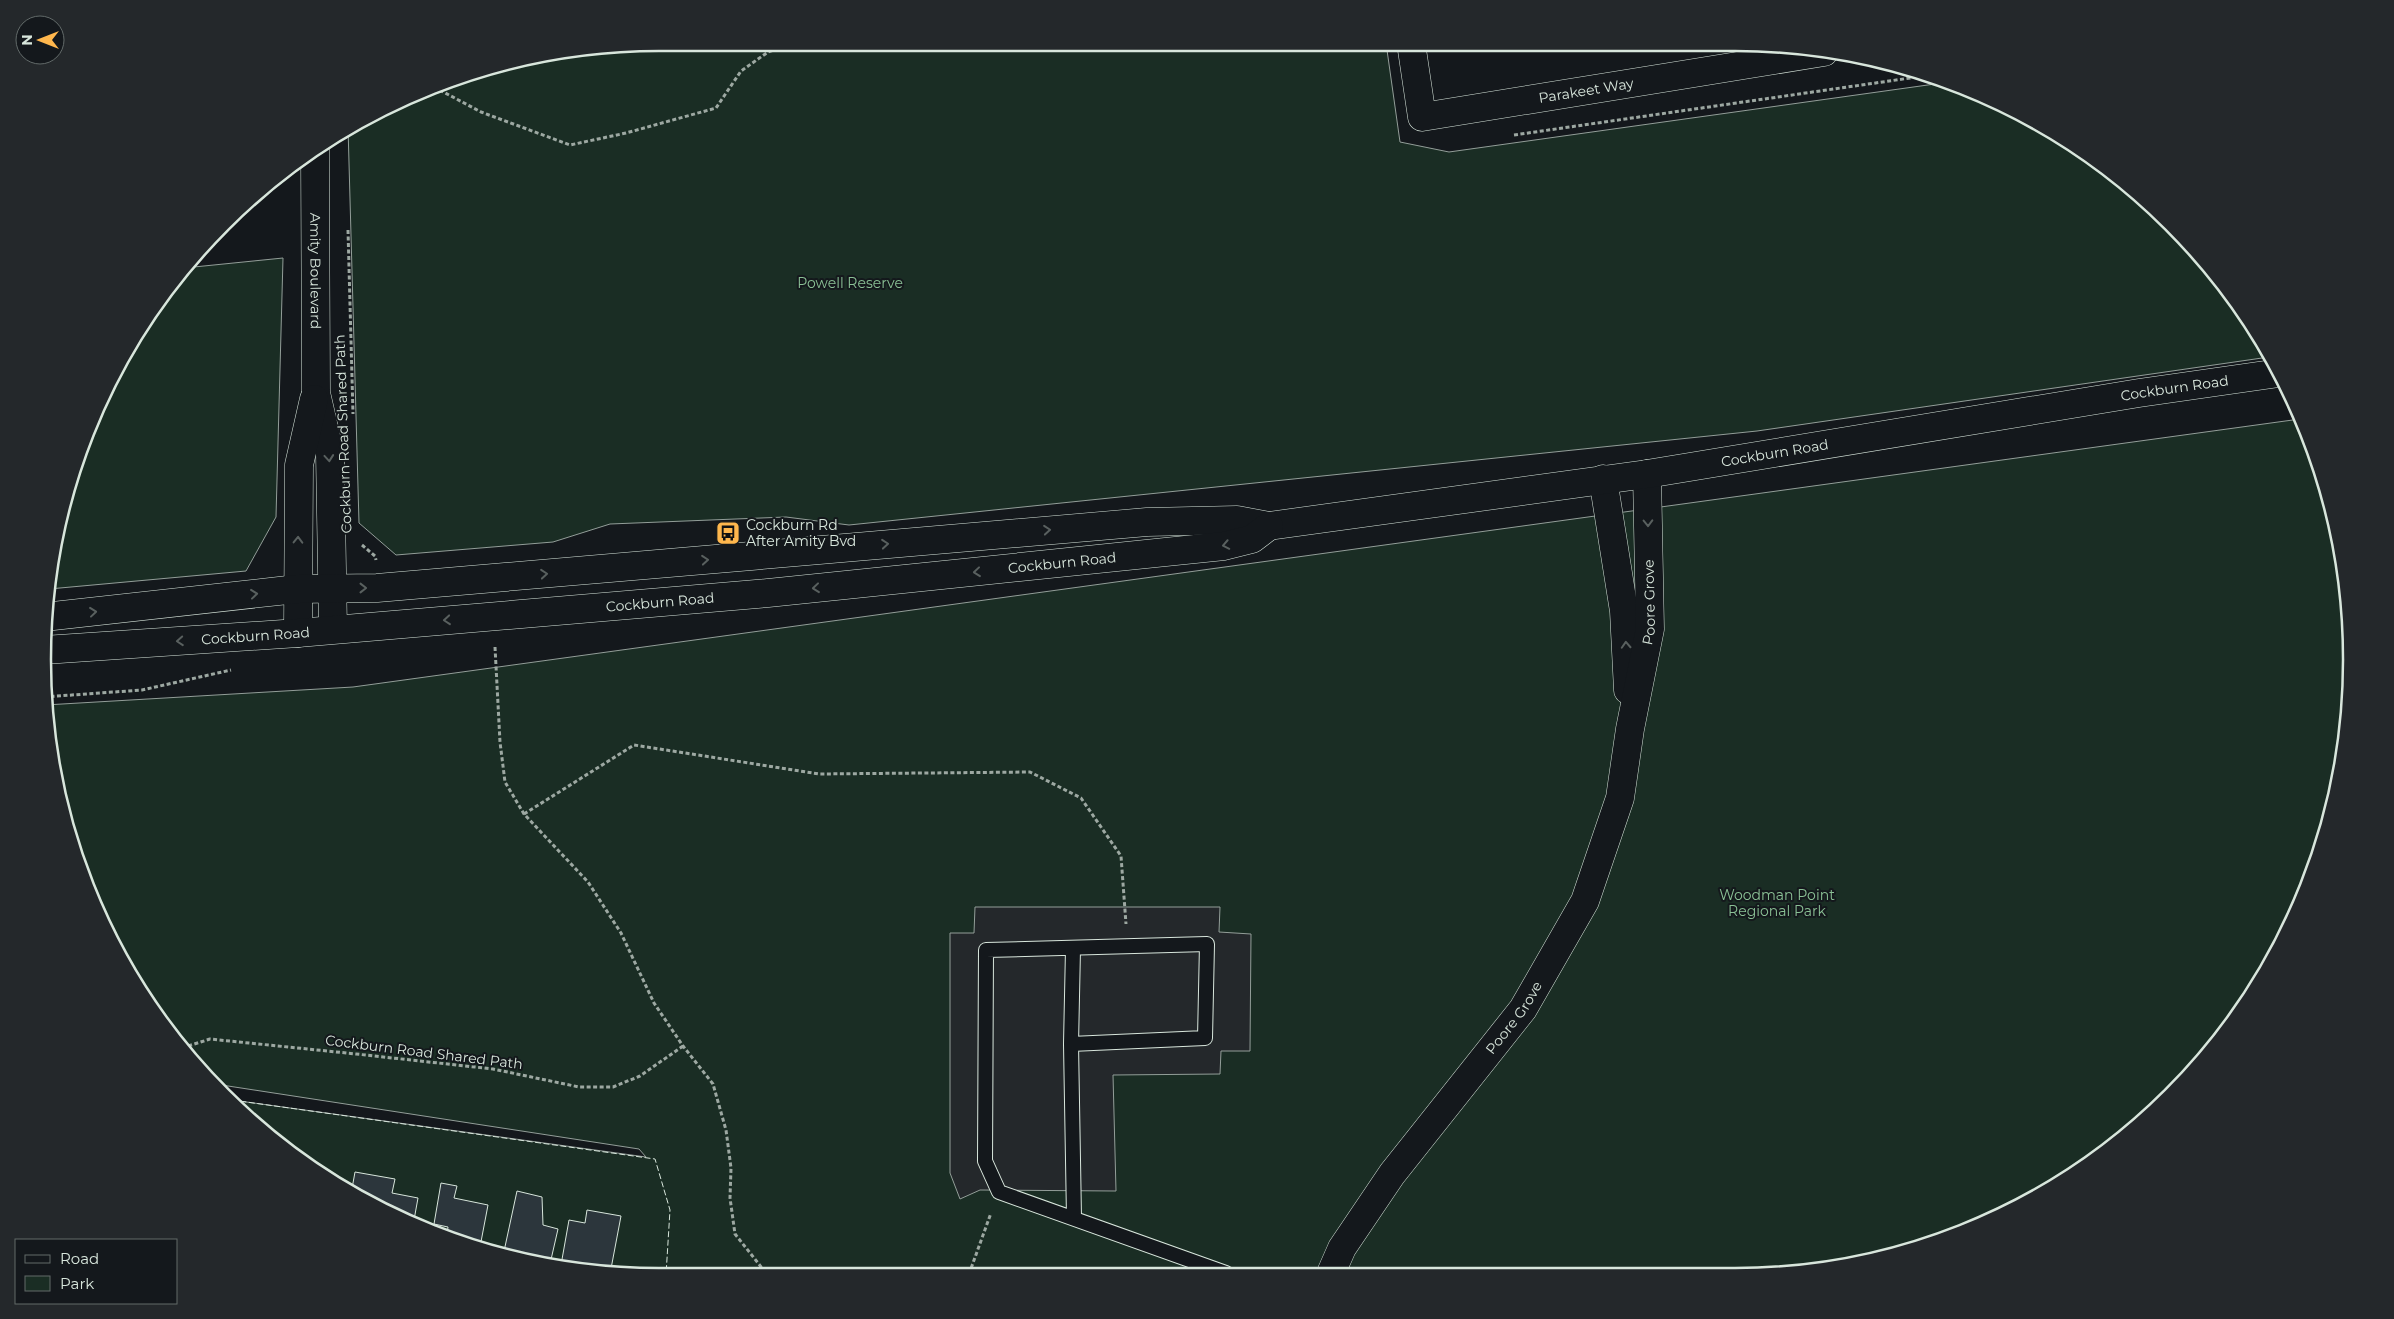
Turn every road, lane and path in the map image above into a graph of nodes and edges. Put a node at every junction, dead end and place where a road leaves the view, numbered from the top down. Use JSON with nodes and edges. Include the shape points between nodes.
{"nodes":[{"id":1,"x":771,"y":51,"type":"edge"},
{"id":2,"x":1411,"y":51,"type":"edge"},
{"id":3,"x":1804,"y":55,"type":"edge"},
{"id":4,"x":443,"y":92,"type":"edge"},
{"id":5,"x":345,"y":140,"type":"edge"},
{"id":6,"x":345,"y":149,"type":"dead end"},
{"id":7,"x":315,"y":159,"type":"edge"},
{"id":8,"x":348,"y":228,"type":"dead end"},
{"id":9,"x":2271,"y":374,"type":"edge"},
{"id":10,"x":316,"y":393,"type":"junction"},
{"id":11,"x":354,"y":424,"type":"dead end"},
{"id":12,"x":1647,"y":474,"type":"junction"},
{"id":13,"x":1603,"y":480,"type":"junction"},
{"id":14,"x":1269,"y":526,"type":"junction"},
{"id":15,"x":357,"y":542,"type":"dead end"},
{"id":16,"x":332,"y":588,"type":"junction"},
{"id":17,"x":378,"y":588,"type":"junction"},
{"id":18,"x":297,"y":589,"type":"junction"},
{"id":19,"x":53,"y":616,"type":"edge"},
{"id":20,"x":333,"y":630,"type":"junction"},
{"id":21,"x":298,"y":632,"type":"junction"},
{"id":22,"x":487,"y":648,"type":"dead end"},
{"id":23,"x":52,"y":649,"type":"edge"},
{"id":24,"x":238,"y":668,"type":"dead end"},
{"id":25,"x":53,"y":696,"type":"edge"},
{"id":26,"x":1630,"y":729,"type":"junction"},
{"id":27,"x":524,"y":814,"type":"junction"},
{"id":28,"x":1126,"y":947,"type":"junction"},
{"id":29,"x":1073,"y":949,"type":"junction"},
{"id":30,"x":1071,"y":1044,"type":"junction"},
{"id":31,"x":190,"y":1046,"type":"edge"},
{"id":32,"x":683,"y":1046,"type":"junction"},
{"id":33,"x":999,"y":1192,"type":"junction"},
{"id":34,"x":1074,"y":1218,"type":"junction"},
{"id":35,"x":762,"y":1268,"type":"edge"},
{"id":36,"x":971,"y":1268,"type":"edge"},
{"id":37,"x":1212,"y":1268,"type":"edge"},
{"id":38,"x":1333,"y":1268,"type":"edge"}],
"edges":[{"from":1,"to":4,"type":"path","via":[[741,71],[716,108],[570,145],[481,112]]},
{"from":2,"to":3,"type":"main road","name":"Parakeet Way","via":[[1422,117]]},
{"from":5,"to":6,"type":"path"},
{"from":7,"to":10,"type":"main road","name":"Amity Boulevard"},
{"from":8,"to":11,"type":"path","name":"Cockburn Road Shared Path"},
{"from":9,"to":12,"type":"main road","name":"Cockburn Road"},
{"from":10,"to":16,"type":"main road","name":"Amity Boulevard","one_way":true,"via":[[330,454]]},
{"from":18,"to":10,"type":"main road","name":"Amity Boulevard","one_way":true,"via":[[299,465]]},
{"from":12,"to":13,"type":"main road","name":"Cockburn Road"},
{"from":12,"to":26,"type":"main road","name":"Poore Grove","one_way":true,"via":[[1650,630]]},
{"from":13,"to":14,"type":"main road","name":"Cockburn Road"},
{"from":26,"to":13,"type":"main road","name":"Poore Grove","one_way":true,"via":[[1624,611]]},
{"from":17,"to":14,"type":"main road","name":"Cockburn Road","one_way":true,"via":[[1147,522],[1228,520]]},
{"from":14,"to":20,"type":"main road","name":"Cockburn Road","one_way":true,"via":[[1252,539],[1224,546],[768,593]]},
{"from":15,"to":17,"type":"path","name":"Cockburn Road Shared Path","via":[[375,556]]},
{"from":16,"to":17,"type":"main road","name":"Cockburn Road","one_way":true},
{"from":16,"to":18,"type":"main road","name":"Cockburn Road"},
{"from":16,"to":20,"type":"main road","name":"Amity Boulevard"},
{"from":19,"to":18,"type":"main road","name":"Cockburn Road","one_way":true},
{"from":18,"to":21,"type":"main road","name":"Amity Boulevard"},
{"from":20,"to":21,"type":"main road","name":"Cockburn Road"},
{"from":21,"to":23,"type":"main road","name":"Cockburn Road","one_way":true},
{"from":22,"to":27,"type":"path","via":[[497,647],[500,742],[505,782]]},
{"from":24,"to":25,"type":"path","via":[[142,690]]},
{"from":26,"to":38,"type":"main road","name":"Poore Grove","via":[[1620,798],[1585,901],[1523,1009],[1392,1174],[1342,1248]]},
{"from":27,"to":28,"type":"path","via":[[634,745],[819,774],[1030,772],[1081,798],[1121,856]]},
{"from":27,"to":32,"type":"path","via":[[588,882],[621,933],[654,1003]]},
{"from":28,"to":29,"type":"lane"},
{"from":28,"to":30,"type":"lane","via":[[1207,944],[1205,1038]]},
{"from":29,"to":30,"type":"lane"},
{"from":29,"to":33,"type":"lane","via":[[986,950],[985,1161]]},
{"from":30,"to":34,"type":"lane"},
{"from":31,"to":32,"type":"path","name":"Cockburn Road Shared Path","via":[[210,1039],[327,1051],[493,1070],[578,1088],[612,1087],[640,1076]]},
{"from":32,"to":35,"type":"path","via":[[712,1084],[726,1130],[735,1234]]},
{"from":33,"to":34,"type":"lane"},
{"from":33,"to":36,"type":"path"},
{"from":34,"to":37,"type":"lane"}]}
